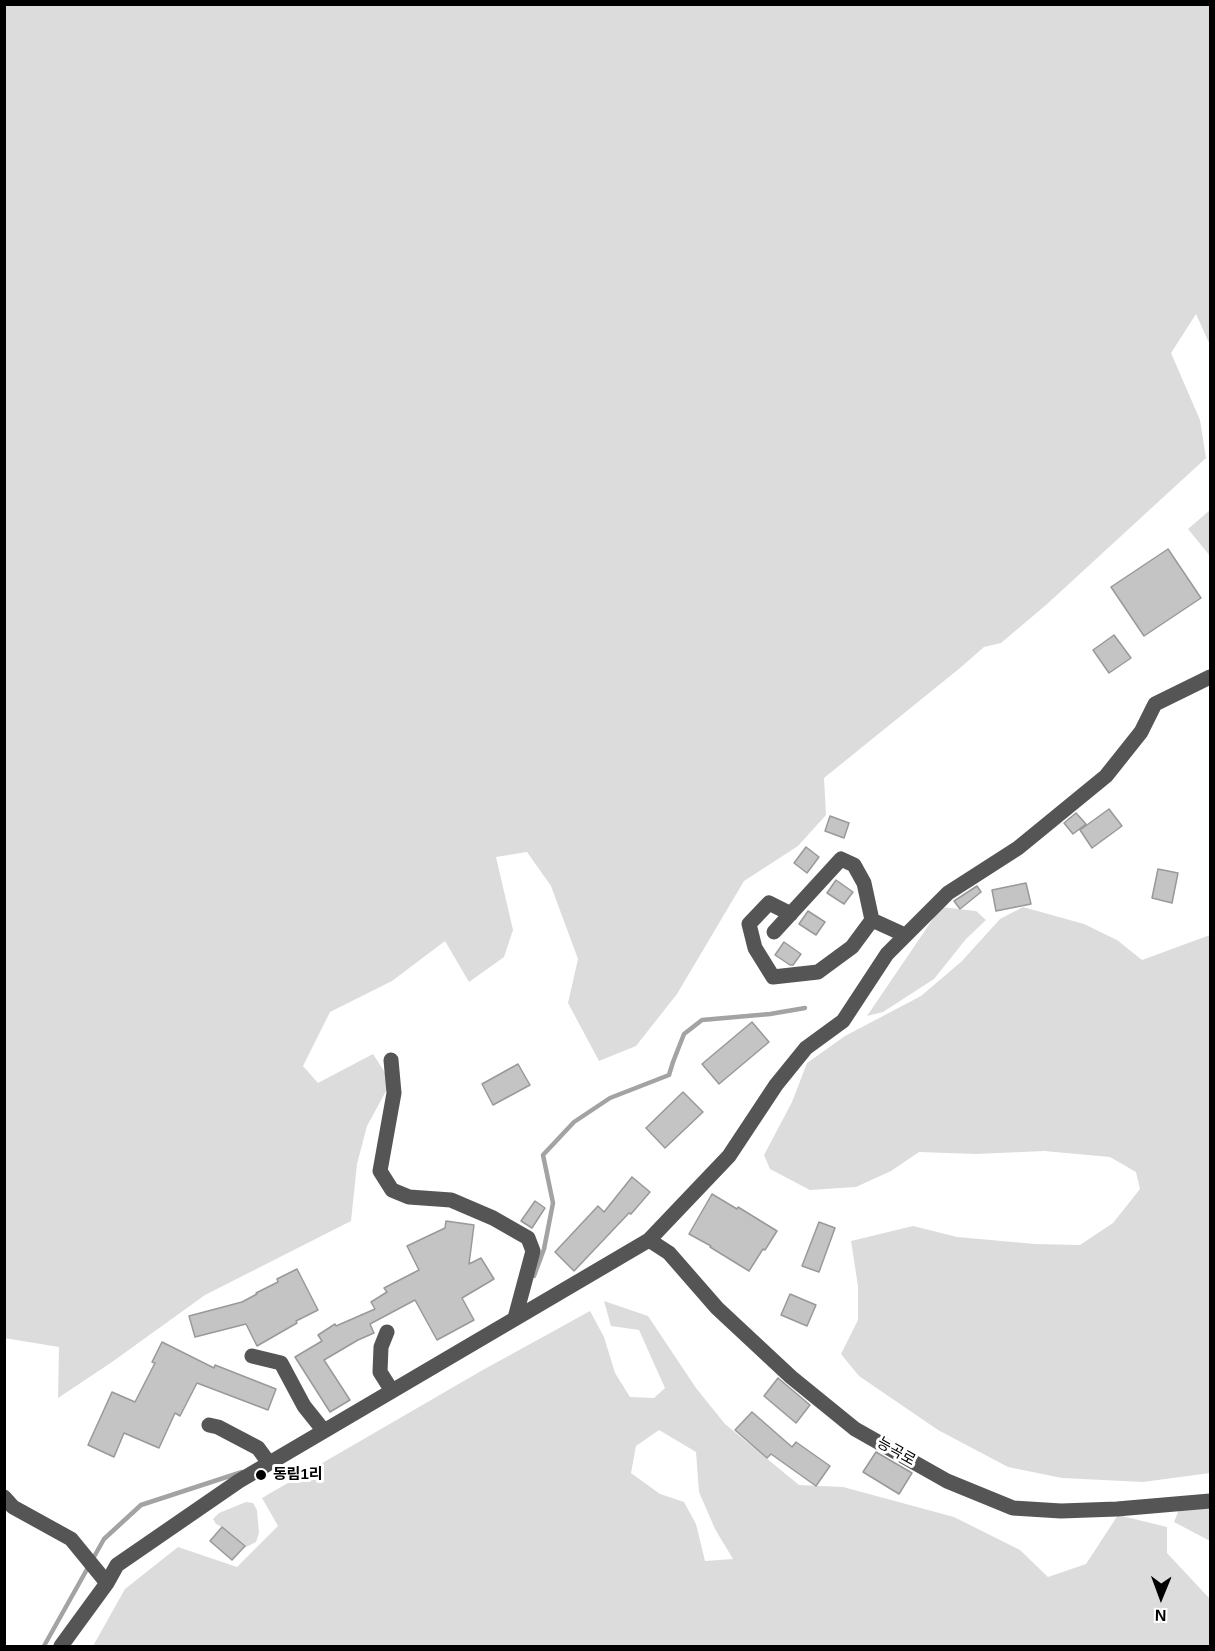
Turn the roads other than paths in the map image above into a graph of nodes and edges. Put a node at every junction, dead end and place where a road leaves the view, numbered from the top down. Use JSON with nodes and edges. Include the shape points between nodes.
{"nodes":[{"id":1,"x":1210,"y":677,"type":"edge"},
{"id":2,"x":791,"y":914,"type":"junction"},
{"id":3,"x":872,"y":920,"type":"junction"},
{"id":4,"x":774,"y":932,"type":"dead end"},
{"id":5,"x":905,"y":935,"type":"junction"},
{"id":6,"x":391,"y":1059,"type":"dead end"},
{"id":7,"x":649,"y":1240,"type":"junction"},
{"id":8,"x":515,"y":1318,"type":"junction"},
{"id":9,"x":387,"y":1332,"type":"dead end"},
{"id":10,"x":252,"y":1356,"type":"dead end"},
{"id":11,"x":392,"y":1391,"type":"junction"},
{"id":12,"x":209,"y":1425,"type":"dead end"},
{"id":13,"x":324,"y":1431,"type":"junction"},
{"id":14,"x":269,"y":1463,"type":"junction"},
{"id":15,"x":4,"y":1497,"type":"edge"},
{"id":16,"x":1210,"y":1501,"type":"edge"},
{"id":17,"x":107,"y":1583,"type":"junction"},
{"id":18,"x":62,"y":1647,"type":"edge"}],
"edges":[{"from":1,"to":5,"type":"street","via":[[1155,704],[1141,732],[1106,776],[1017,848],[948,893]]},
{"from":2,"to":3,"type":"street","via":[[840,859],[854,865],[864,883]]},
{"from":2,"to":3,"type":"street","via":[[769,903],[749,924],[755,948],[773,977],[818,972],[852,947]]},
{"from":2,"to":4,"type":"street"},
{"from":3,"to":5,"type":"street"},
{"from":5,"to":7,"type":"street","via":[[886,954],[843,1021],[806,1048],[729,1156]]},
{"from":6,"to":8,"type":"street","via":[[394,1093],[380,1170],[392,1190],[409,1197],[451,1200],[528,1238],[533,1251]]},
{"from":7,"to":8,"type":"street"},
{"from":7,"to":16,"type":"street","name":"능곡로","via":[[669,1252],[717,1308],[791,1377],[855,1429],[947,1481],[1013,1508],[1118,1509]]},
{"from":8,"to":11,"type":"street"},
{"from":9,"to":11,"type":"street","via":[[381,1347],[380,1372]]},
{"from":10,"to":13,"type":"street","via":[[282,1363],[304,1406]]},
{"from":11,"to":13,"type":"street"},
{"from":12,"to":14,"type":"street","via":[[258,1448]]},
{"from":13,"to":14,"type":"street"},
{"from":14,"to":17,"type":"street","via":[[117,1565]]},
{"from":15,"to":17,"type":"street","via":[[13,1507],[71,1539]]},
{"from":17,"to":18,"type":"street"}]}
